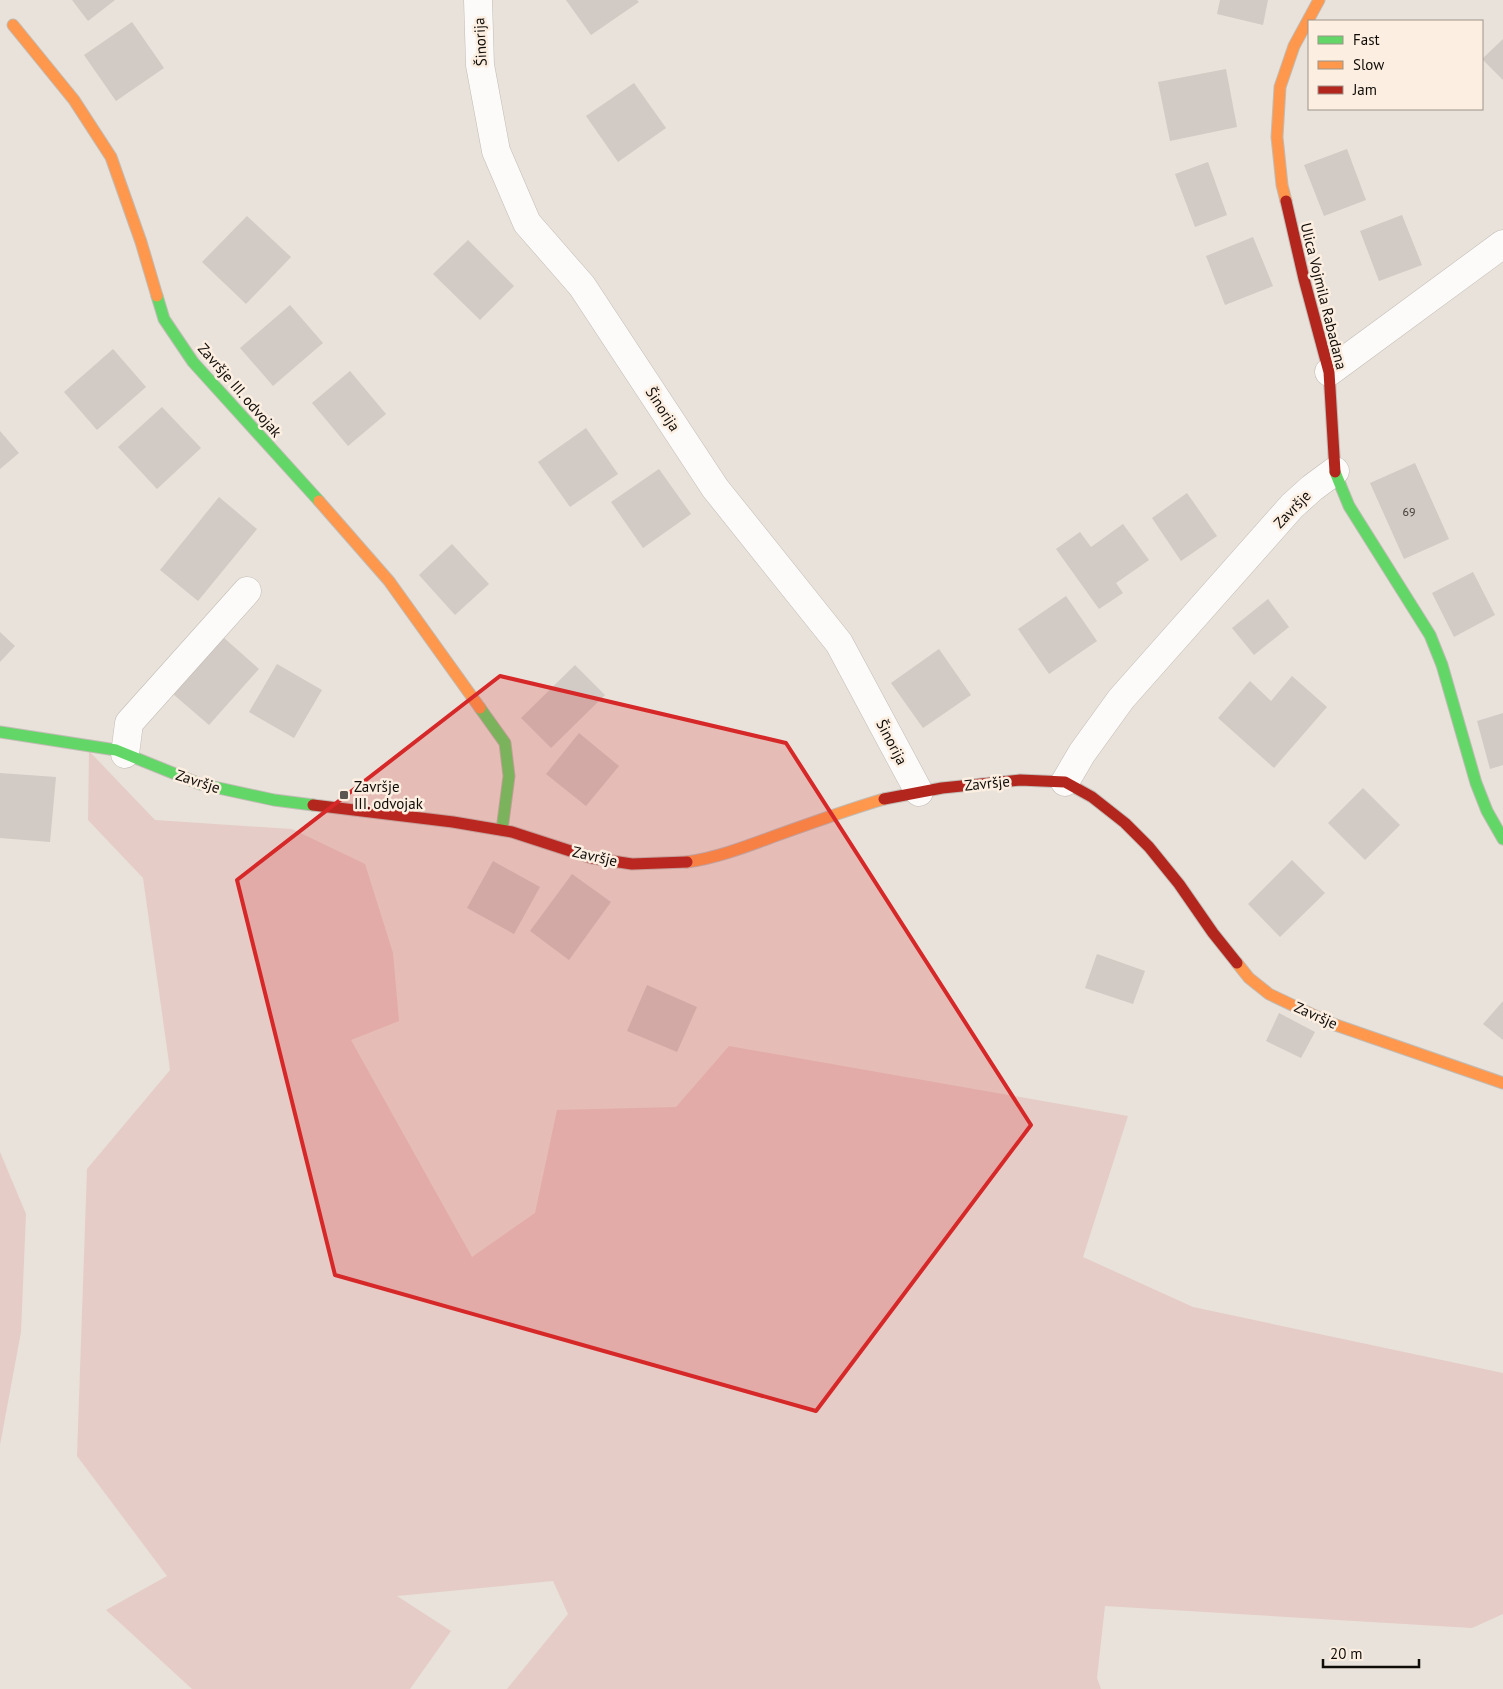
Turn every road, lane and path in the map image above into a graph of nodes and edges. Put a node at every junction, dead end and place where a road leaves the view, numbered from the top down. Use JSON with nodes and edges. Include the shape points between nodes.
{"nodes":[{"id":1,"x":478,"y":0,"type":"edge"},
{"id":2,"x":1319,"y":0,"type":"edge"},
{"id":3,"x":1308,"y":20,"type":"edge"},
{"id":4,"x":1308,"y":20,"type":"edge"},
{"id":5,"x":12,"y":25,"type":"dead end"},
{"id":6,"x":1503,"y":244,"type":"edge"},
{"id":7,"x":1329,"y":372,"type":"junction"},
{"id":8,"x":1334,"y":472,"type":"junction"},
{"id":9,"x":247,"y":590,"type":"dead end"},
{"id":10,"x":0,"y":732,"type":"edge"},
{"id":11,"x":125,"y":754,"type":"junction"},
{"id":12,"x":1065,"y":782,"type":"junction"},
{"id":13,"x":919,"y":792,"type":"junction"},
{"id":14,"x":502,"y":830,"type":"junction"},
{"id":15,"x":1503,"y":839,"type":"edge"},
{"id":16,"x":1503,"y":1083,"type":"edge"}],
"edges":[{"from":1,"to":13,"type":"street","name":"Šinorija","via":[[480,65],[496,151],[527,223],[582,286],[715,488],[838,643]]},
{"from":2,"to":4,"type":"street","name":"Ulica Vojmila Rabadana"},
{"from":3,"to":7,"type":"street","name":"Ulica Vojmila Rabadana","via":[[1294,46],[1280,88],[1277,138],[1282,185]]},
{"from":5,"to":14,"type":"street","name":"Završje III. odvojak","via":[[74,100],[111,157],[164,319],[193,362],[389,581],[505,743],[509,776]]},
{"from":6,"to":7,"type":"street"},
{"from":7,"to":8,"type":"street","name":"Ulica Vojmila Rabadana"},
{"from":8,"to":12,"type":"street","name":"Završje","via":[[1292,506],[1121,699]]},
{"from":8,"to":15,"type":"street","name":"Ulica Vojmila Rabadana","via":[[1349,506],[1430,635],[1442,664],[1476,783]]},
{"from":9,"to":11,"type":"street","via":[[129,723]]},
{"from":10,"to":11,"type":"street","name":"Završje"},
{"from":11,"to":14,"type":"street","name":"Završje","via":[[200,784],[274,800]]},
{"from":12,"to":13,"type":"street","name":"Završje","via":[[1020,780]]},
{"from":12,"to":16,"type":"street","name":"Završje","via":[[1092,797],[1149,847],[1212,933],[1249,978],[1268,994],[1330,1023]]},
{"from":13,"to":14,"type":"street","name":"Završje","via":[[851,809],[701,860],[674,863],[632,864],[592,858]]}]}
